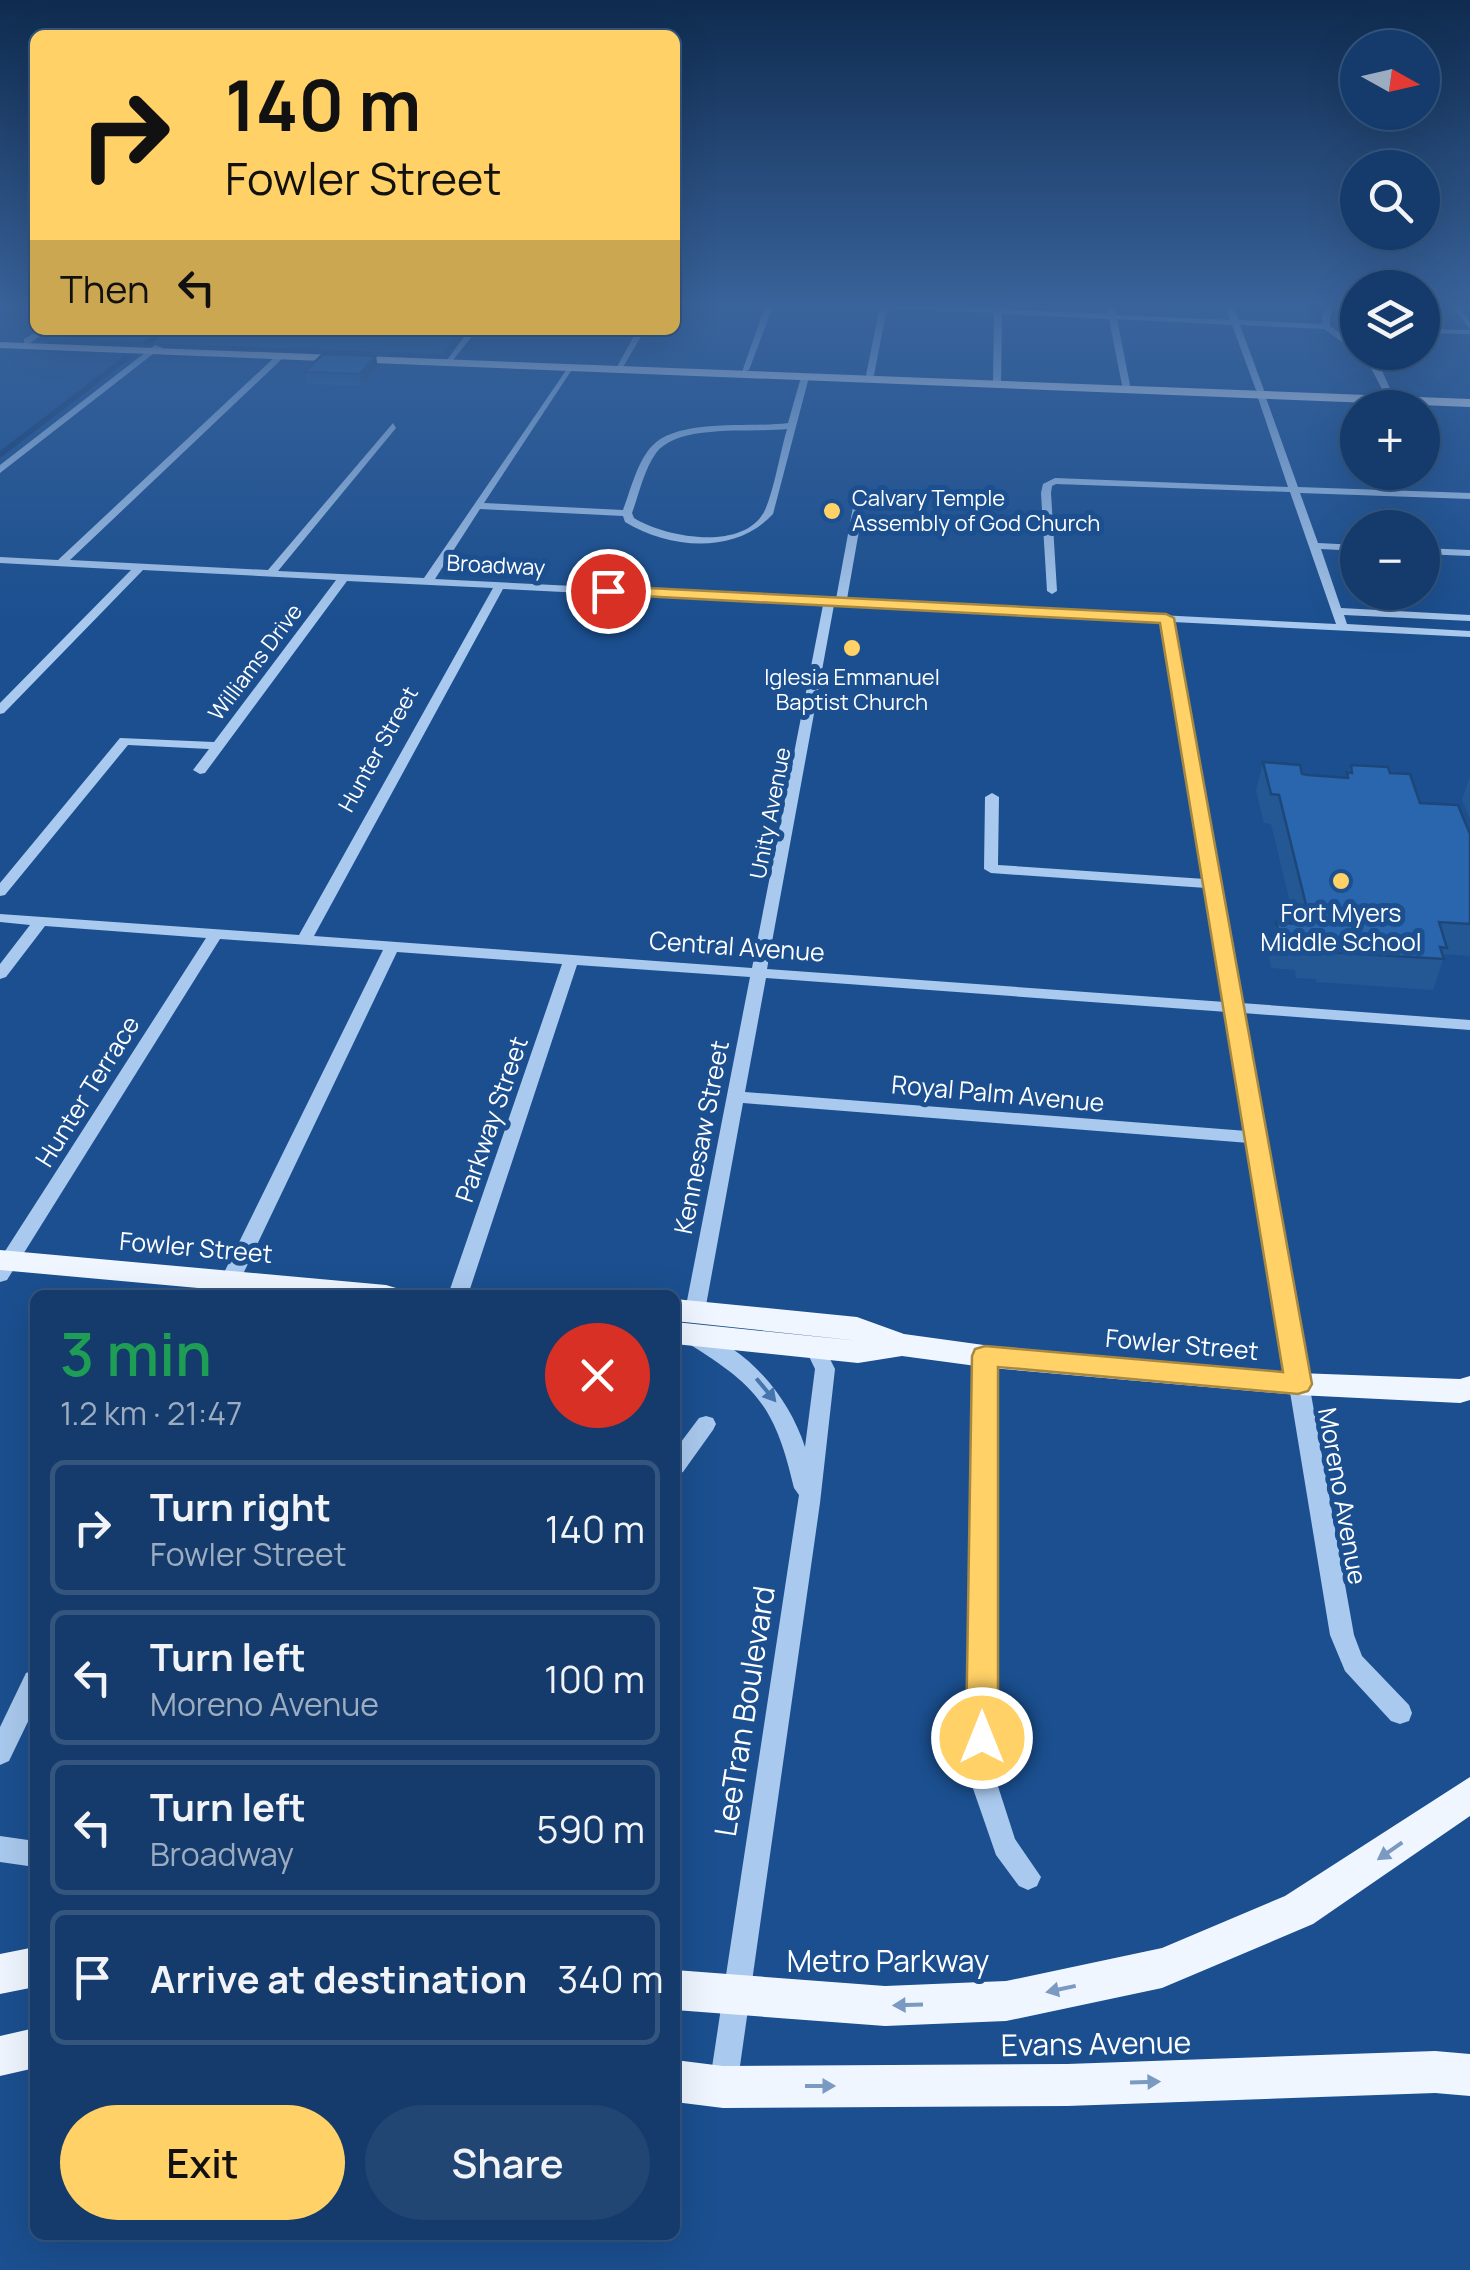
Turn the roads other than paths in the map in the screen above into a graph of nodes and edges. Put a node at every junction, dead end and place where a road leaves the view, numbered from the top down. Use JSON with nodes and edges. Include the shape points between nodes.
{"nodes":[{"id":1,"x":74,"y":412,"type":"edge"},
{"id":2,"x":221,"y":412,"type":"edge"},
{"id":3,"x":539,"y":412,"type":"edge"},
{"id":4,"x":796,"y":412,"type":"edge"},
{"id":5,"x":1267,"y":412,"type":"edge"},
{"id":6,"x":792,"y":425,"type":"junction"},
{"id":7,"x":393,"y":426,"type":"dead end"},
{"id":8,"x":0,"y":470,"type":"edge"},
{"id":9,"x":1293,"y":488,"type":"junction"},
{"id":10,"x":872,"y":494,"type":"dead end"},
{"id":11,"x":1470,"y":496,"type":"edge"},
{"id":12,"x":476,"y":506,"type":"junction"},
{"id":13,"x":627,"y":513,"type":"junction"},
{"id":14,"x":1314,"y":546,"type":"junction"},
{"id":15,"x":1340,"y":547,"type":"edge"},
{"id":16,"x":1440,"y":552,"type":"edge"},
{"id":17,"x":1470,"y":553,"type":"edge"},
{"id":18,"x":2,"y":562,"type":"edge"},
{"id":19,"x":60,"y":563,"type":"junction"},
{"id":20,"x":140,"y":567,"type":"junction"},
{"id":21,"x":271,"y":574,"type":"junction"},
{"id":22,"x":343,"y":578,"type":"junction"},
{"id":23,"x":427,"y":582,"type":"junction"},
{"id":24,"x":500,"y":585,"type":"junction"},
{"id":25,"x":1052,"y":591,"type":"dead end"},
{"id":26,"x":835,"y":602,"type":"junction"},
{"id":27,"x":1338,"y":610,"type":"junction"},
{"id":28,"x":1166,"y":618,"type":"junction"},
{"id":29,"x":1470,"y":618,"type":"edge"},
{"id":30,"x":1342,"y":628,"type":"junction"},
{"id":31,"x":1470,"y":634,"type":"edge"},
{"id":32,"x":0,"y":710,"type":"edge"},
{"id":33,"x":218,"y":746,"type":"junction"},
{"id":34,"x":200,"y":770,"type":"dead end"},
{"id":35,"x":992,"y":797,"type":"dead end"},
{"id":36,"x":1212,"y":884,"type":"junction"},
{"id":37,"x":0,"y":892,"type":"edge"},
{"id":38,"x":0,"y":918,"type":"edge"},
{"id":39,"x":41,"y":921,"type":"junction"},
{"id":40,"x":216,"y":934,"type":"junction"},
{"id":41,"x":304,"y":940,"type":"junction"},
{"id":42,"x":392,"y":946,"type":"junction"},
{"id":43,"x":571,"y":959,"type":"junction"},
{"id":44,"x":761,"y":973,"type":"junction"},
{"id":45,"x":0,"y":974,"type":"edge"},
{"id":46,"x":1234,"y":1008,"type":"junction"},
{"id":47,"x":1470,"y":1025,"type":"edge"},
{"id":48,"x":736,"y":1097,"type":"junction"},
{"id":49,"x":1256,"y":1138,"type":"junction"},
{"id":50,"x":3,"y":1265,"type":"edge"},
{"id":51,"x":226,"y":1288,"type":"edge"},
{"id":52,"x":272,"y":1290,"type":"edge"},
{"id":53,"x":460,"y":1290,"type":"edge"},
{"id":54,"x":683,"y":1322,"type":"edge"},
{"id":55,"x":811,"y":1335,"type":"junction"},
{"id":56,"x":985,"y":1356,"type":"junction"},
{"id":57,"x":1298,"y":1384,"type":"junction"},
{"id":58,"x":1467,"y":1391,"type":"edge"},
{"id":59,"x":706,"y":1424,"type":"dead end"},
{"id":60,"x":680,"y":1459,"type":"edge"},
{"id":61,"x":808,"y":1503,"type":"junction"},
{"id":62,"x":30,"y":1691,"type":"edge"},
{"id":63,"x":1400,"y":1713,"type":"dead end"},
{"id":64,"x":0,"y":1753,"type":"edge"},
{"id":65,"x":1470,"y":1796,"type":"edge"},
{"id":66,"x":0,"y":1850,"type":"edge"},
{"id":67,"x":30,"y":1853,"type":"edge"},
{"id":68,"x":1028,"y":1878,"type":"dead end"},
{"id":69,"x":30,"y":1969,"type":"edge"},
{"id":70,"x":0,"y":1974,"type":"edge"},
{"id":71,"x":680,"y":1991,"type":"edge"},
{"id":72,"x":734,"y":1997,"type":"junction"},
{"id":73,"x":30,"y":2049,"type":"edge"},
{"id":74,"x":0,"y":2056,"type":"edge"},
{"id":75,"x":1470,"y":2075,"type":"edge"},
{"id":76,"x":680,"y":2082,"type":"edge"},
{"id":77,"x":723,"y":2087,"type":"junction"}],
"edges":[{"from":1,"to":8,"type":"street"},
{"from":2,"to":19,"type":"street"},
{"from":3,"to":12,"type":"street"},
{"from":4,"to":6,"type":"street"},
{"from":5,"to":9,"type":"street"},
{"from":6,"to":13,"type":"street","via":[[702,430],[663,441]]},
{"from":6,"to":13,"type":"street","via":[[768,514],[755,527],[717,538],[672,538],[640,528]]},
{"from":7,"to":21,"type":"street"},
{"from":9,"to":11,"type":"street"},
{"from":9,"to":14,"type":"street"},
{"from":9,"to":25,"type":"street","via":[[1056,481],[1048,487]]},
{"from":10,"to":26,"type":"street","name":"Unity Avenue","via":[[858,508]]},
{"from":12,"to":13,"type":"street"},
{"from":12,"to":23,"type":"street"},
{"from":14,"to":15,"type":"street"},
{"from":14,"to":27,"type":"street"},
{"from":16,"to":17,"type":"street"},
{"from":18,"to":19,"type":"street","name":"Broadway"},
{"from":19,"to":20,"type":"street","name":"Broadway"},
{"from":20,"to":21,"type":"street","name":"Broadway"},
{"from":20,"to":32,"type":"street"},
{"from":21,"to":22,"type":"street","name":"Broadway"},
{"from":22,"to":23,"type":"street","name":"Broadway"},
{"from":22,"to":33,"type":"street","name":"Williams Drive"},
{"from":23,"to":24,"type":"street","name":"Broadway"},
{"from":24,"to":26,"type":"street","name":"Broadway"},
{"from":24,"to":41,"type":"street","name":"Hunter Street"},
{"from":26,"to":28,"type":"street","name":"Broadway"},
{"from":26,"to":44,"type":"street","name":"Unity Avenue"},
{"from":27,"to":29,"type":"street"},
{"from":27,"to":30,"type":"street"},
{"from":28,"to":30,"type":"street","name":"Broadway"},
{"from":28,"to":36,"type":"street","name":"Moreno Avenue"},
{"from":30,"to":31,"type":"street","name":"Broadway"},
{"from":33,"to":34,"type":"street","name":"Williams Drive"},
{"from":33,"to":37,"type":"street","via":[[124,741]]},
{"from":35,"to":36,"type":"street","via":[[991,870]]},
{"from":36,"to":46,"type":"street","name":"Moreno Avenue"},
{"from":38,"to":39,"type":"street","name":"Central Avenue"},
{"from":39,"to":40,"type":"street","name":"Central Avenue"},
{"from":39,"to":45,"type":"street"},
{"from":40,"to":41,"type":"street","name":"Central Avenue"},
{"from":40,"to":50,"type":"street","name":"Hunter Terrace"},
{"from":41,"to":42,"type":"street","name":"Central Avenue"},
{"from":42,"to":43,"type":"street","name":"Central Avenue"},
{"from":42,"to":51,"type":"street"},
{"from":43,"to":44,"type":"street","name":"Central Avenue"},
{"from":43,"to":53,"type":"street","name":"Parkway Street"},
{"from":44,"to":46,"type":"street","name":"Central Avenue"},
{"from":44,"to":48,"type":"street","name":"Kennesaw Street"},
{"from":46,"to":47,"type":"street","name":"Central Avenue"},
{"from":46,"to":49,"type":"street","name":"Moreno Avenue"},
{"from":48,"to":49,"type":"street","name":"Royal Palm Avenue"},
{"from":48,"to":54,"type":"street","name":"Kennesaw Street"},
{"from":49,"to":57,"type":"street","name":"Moreno Avenue"},
{"from":50,"to":51,"type":"main road","name":"Fowler Street"},
{"from":51,"to":52,"type":"main road","name":"Fowler Street"},
{"from":54,"to":55,"type":"main road","name":"Fowler Street"},
{"from":54,"to":61,"type":"street","one_way":true,"via":[[765,1386],[784,1413]]},
{"from":55,"to":56,"type":"main road","name":"Fowler Street","via":[[858,1352],[900,1345]]},
{"from":55,"to":61,"type":"street","name":"LeeTran Boulevard","via":[[825,1369]]},
{"from":56,"to":57,"type":"main road","name":"Fowler Street"},
{"from":56,"to":68,"type":"street","via":[[982,1777],[1005,1846]]},
{"from":57,"to":58,"type":"main road","name":"Fowler Street"},
{"from":57,"to":63,"type":"street","name":"Moreno Avenue","via":[[1342,1636],[1353,1663]]},
{"from":59,"to":60,"type":"street"},
{"from":61,"to":72,"type":"street","name":"LeeTran Boulevard"},
{"from":62,"to":64,"type":"street"},
{"from":65,"to":72,"type":"main road","name":"Metro Parkway","one_way":true,"via":[[1299,1910],[1162,1968],[1006,2001],[885,2006]]},
{"from":66,"to":67,"type":"street"},
{"from":69,"to":70,"type":"main road"},
{"from":71,"to":72,"type":"main road","name":"Metro Parkway"},
{"from":72,"to":77,"type":"street","name":"LeeTran Boulevard"},
{"from":73,"to":74,"type":"main road"},
{"from":77,"to":75,"type":"main road","name":"Evans Avenue","one_way":true},
{"from":76,"to":77,"type":"main road"}]}
